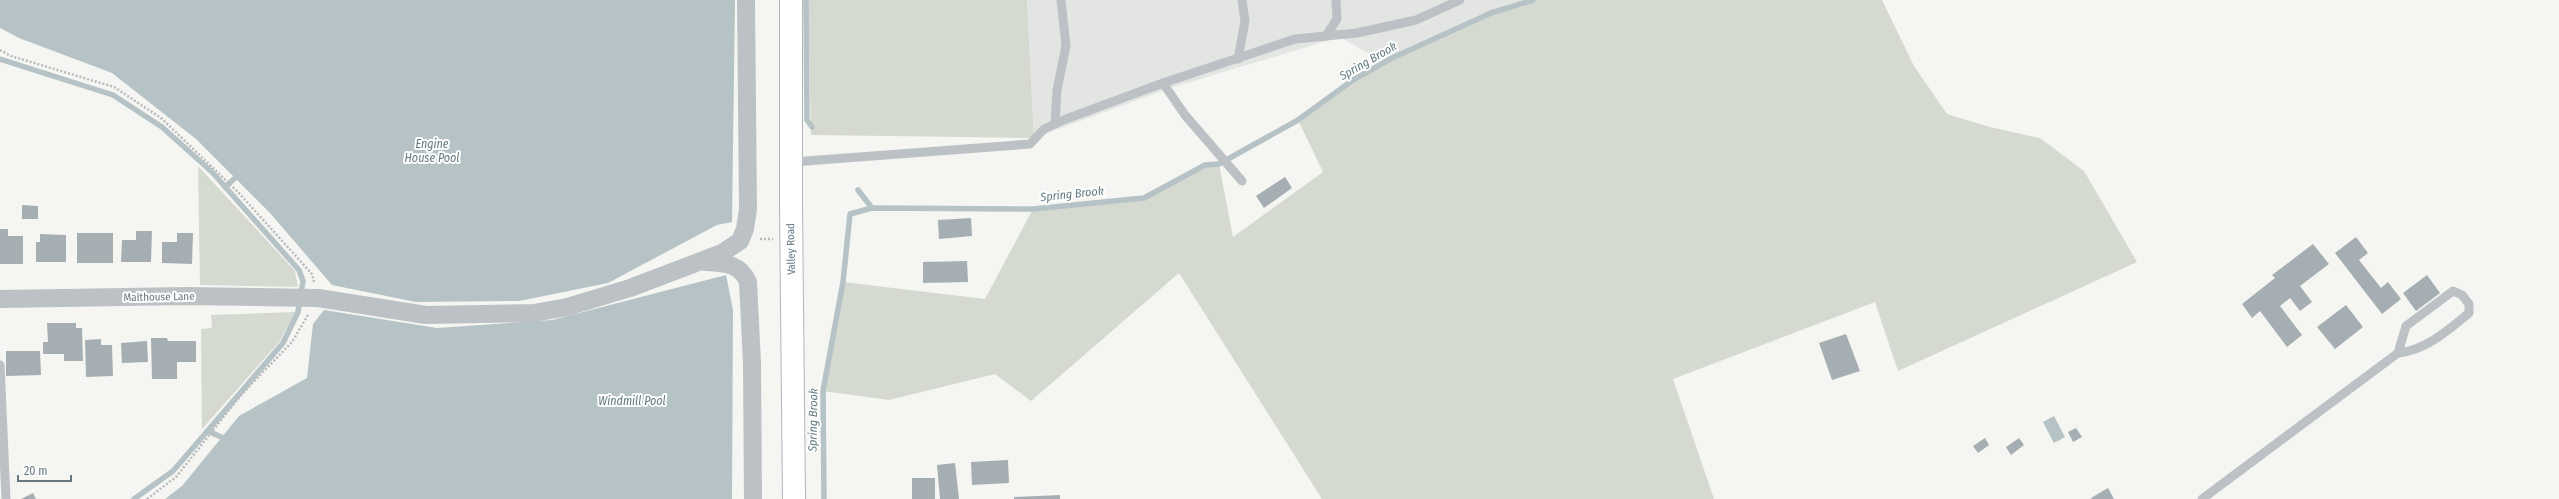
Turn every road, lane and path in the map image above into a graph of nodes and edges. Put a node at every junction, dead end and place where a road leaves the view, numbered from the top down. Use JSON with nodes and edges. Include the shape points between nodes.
{"nodes":[{"id":1,"x":746,"y":0,"type":"edge"},
{"id":2,"x":792,"y":0,"type":"edge"},
{"id":3,"x":1061,"y":0,"type":"edge"},
{"id":4,"x":1242,"y":0,"type":"edge"},
{"id":5,"x":1336,"y":0,"type":"edge"},
{"id":6,"x":1460,"y":0,"type":"edge"},
{"id":7,"x":1326,"y":36,"type":"junction"},
{"id":8,"x":0,"y":50,"type":"edge"},
{"id":9,"x":1238,"y":59,"type":"junction"},
{"id":10,"x":1163,"y":83,"type":"junction"},
{"id":11,"x":1055,"y":124,"type":"junction"},
{"id":12,"x":793,"y":162,"type":"junction"},
{"id":13,"x":1242,"y":181,"type":"dead end"},
{"id":14,"x":791,"y":238,"type":"junction"},
{"id":15,"x":740,"y":241,"type":"junction"},
{"id":16,"x":703,"y":262,"type":"junction"},
{"id":17,"x":318,"y":298,"type":"junction"},
{"id":18,"x":0,"y":299,"type":"edge"},
{"id":19,"x":2398,"y":353,"type":"junction"},
{"id":20,"x":0,"y":365,"type":"edge"},
{"id":21,"x":6,"y":499,"type":"edge"},
{"id":22,"x":147,"y":499,"type":"edge"},
{"id":23,"x":753,"y":499,"type":"edge"},
{"id":24,"x":794,"y":499,"type":"edge"},
{"id":25,"x":2202,"y":499,"type":"edge"}],
"edges":[{"from":1,"to":15,"type":"street","via":[[748,209]]},
{"from":2,"to":12,"type":"street","name":"Valley Road"},
{"from":3,"to":11,"type":"lane","via":[[1066,46],[1057,90]]},
{"from":4,"to":9,"type":"lane","via":[[1245,21]]},
{"from":5,"to":7,"type":"lane","via":[[1337,19]]},
{"from":6,"to":7,"type":"lane","via":[[1416,20],[1357,33]]},
{"from":7,"to":9,"type":"lane","via":[[1294,39]]},
{"from":8,"to":17,"type":"path","via":[[11,56],[114,87],[161,118],[232,187],[312,274]]},
{"from":9,"to":10,"type":"lane"},
{"from":10,"to":11,"type":"lane"},
{"from":10,"to":13,"type":"lane","via":[[1185,114]]},
{"from":11,"to":12,"type":"lane","via":[[1044,129],[1030,144]]},
{"from":12,"to":14,"type":"street","name":"Valley Road"},
{"from":14,"to":15,"type":"path"},
{"from":14,"to":24,"type":"street","name":"Valley Road"},
{"from":15,"to":16,"type":"street","name":"Malthouse Lane"},
{"from":16,"to":17,"type":"street","name":"Malthouse Lane","via":[[567,307],[534,313],[426,314]]},
{"from":16,"to":23,"type":"street","via":[[737,267],[748,282],[752,363]]},
{"from":17,"to":18,"type":"street","name":"Malthouse Lane","via":[[187,296]]},
{"from":17,"to":22,"type":"path","via":[[292,342],[241,395],[176,477]]},
{"from":19,"to":19,"type":"lane","via":[[2406,326],[2443,296],[2453,291],[2469,304],[2469,313],[2432,342],[2414,351]]},
{"from":19,"to":25,"type":"lane"},
{"from":20,"to":21,"type":"lane"}]}
